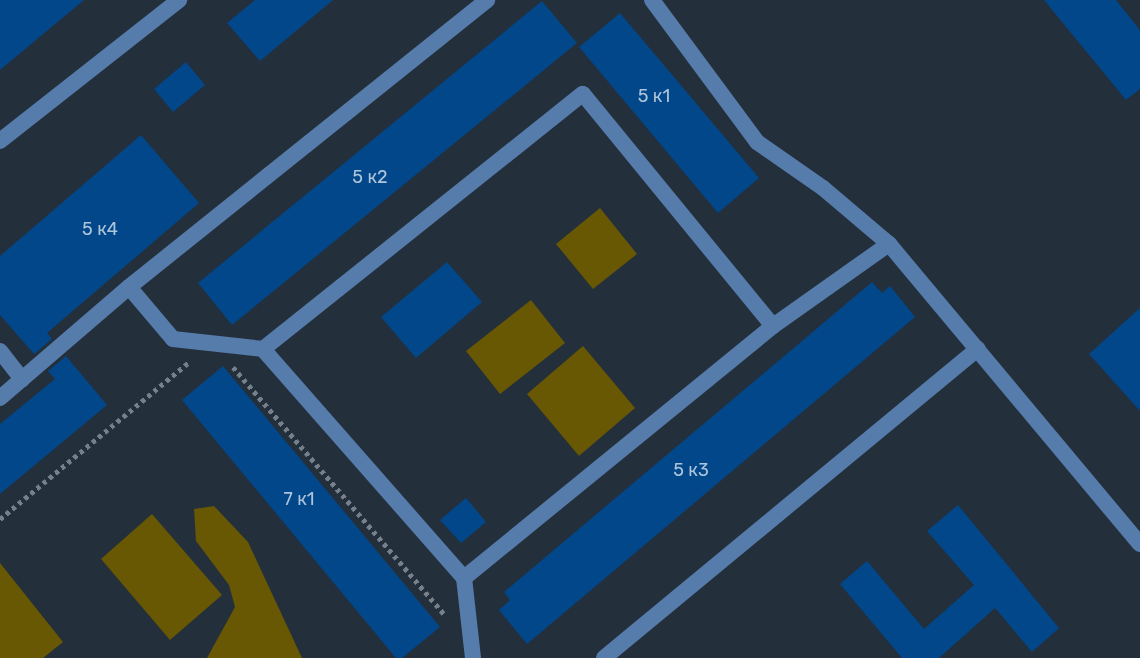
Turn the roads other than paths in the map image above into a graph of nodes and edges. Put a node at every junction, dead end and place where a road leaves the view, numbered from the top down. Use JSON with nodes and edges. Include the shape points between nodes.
{"nodes":[{"id":1,"x":179,"y":0,"type":"edge"},
{"id":2,"x":487,"y":0,"type":"edge"},
{"id":3,"x":652,"y":0,"type":"edge"},
{"id":4,"x":0,"y":141,"type":"edge"},
{"id":5,"x":889,"y":244,"type":"junction"},
{"id":6,"x":129,"y":287,"type":"junction"},
{"id":7,"x":773,"y":326,"type":"junction"},
{"id":8,"x":263,"y":349,"type":"junction"},
{"id":9,"x":978,"y":349,"type":"junction"},
{"id":10,"x":0,"y":351,"type":"edge"},
{"id":11,"x":22,"y":379,"type":"junction"},
{"id":12,"x":0,"y":398,"type":"edge"},
{"id":13,"x":1140,"y":544,"type":"edge"},
{"id":14,"x":464,"y":578,"type":"junction"},
{"id":15,"x":473,"y":652,"type":"edge"},
{"id":16,"x":604,"y":658,"type":"edge"}],
"edges":[{"from":1,"to":4,"type":"lane"},
{"from":2,"to":6,"type":"lane"},
{"from":3,"to":5,"type":"lane","via":[[757,142]]},
{"from":5,"to":7,"type":"lane"},
{"from":5,"to":9,"type":"lane"},
{"from":6,"to":8,"type":"lane","via":[[173,339]]},
{"from":6,"to":11,"type":"lane"},
{"from":7,"to":8,"type":"lane","via":[[583,94]]},
{"from":7,"to":14,"type":"lane"},
{"from":8,"to":14,"type":"lane"},
{"from":9,"to":13,"type":"lane"},
{"from":9,"to":16,"type":"lane"},
{"from":10,"to":11,"type":"lane"},
{"from":11,"to":12,"type":"lane"},
{"from":14,"to":15,"type":"lane"}]}
